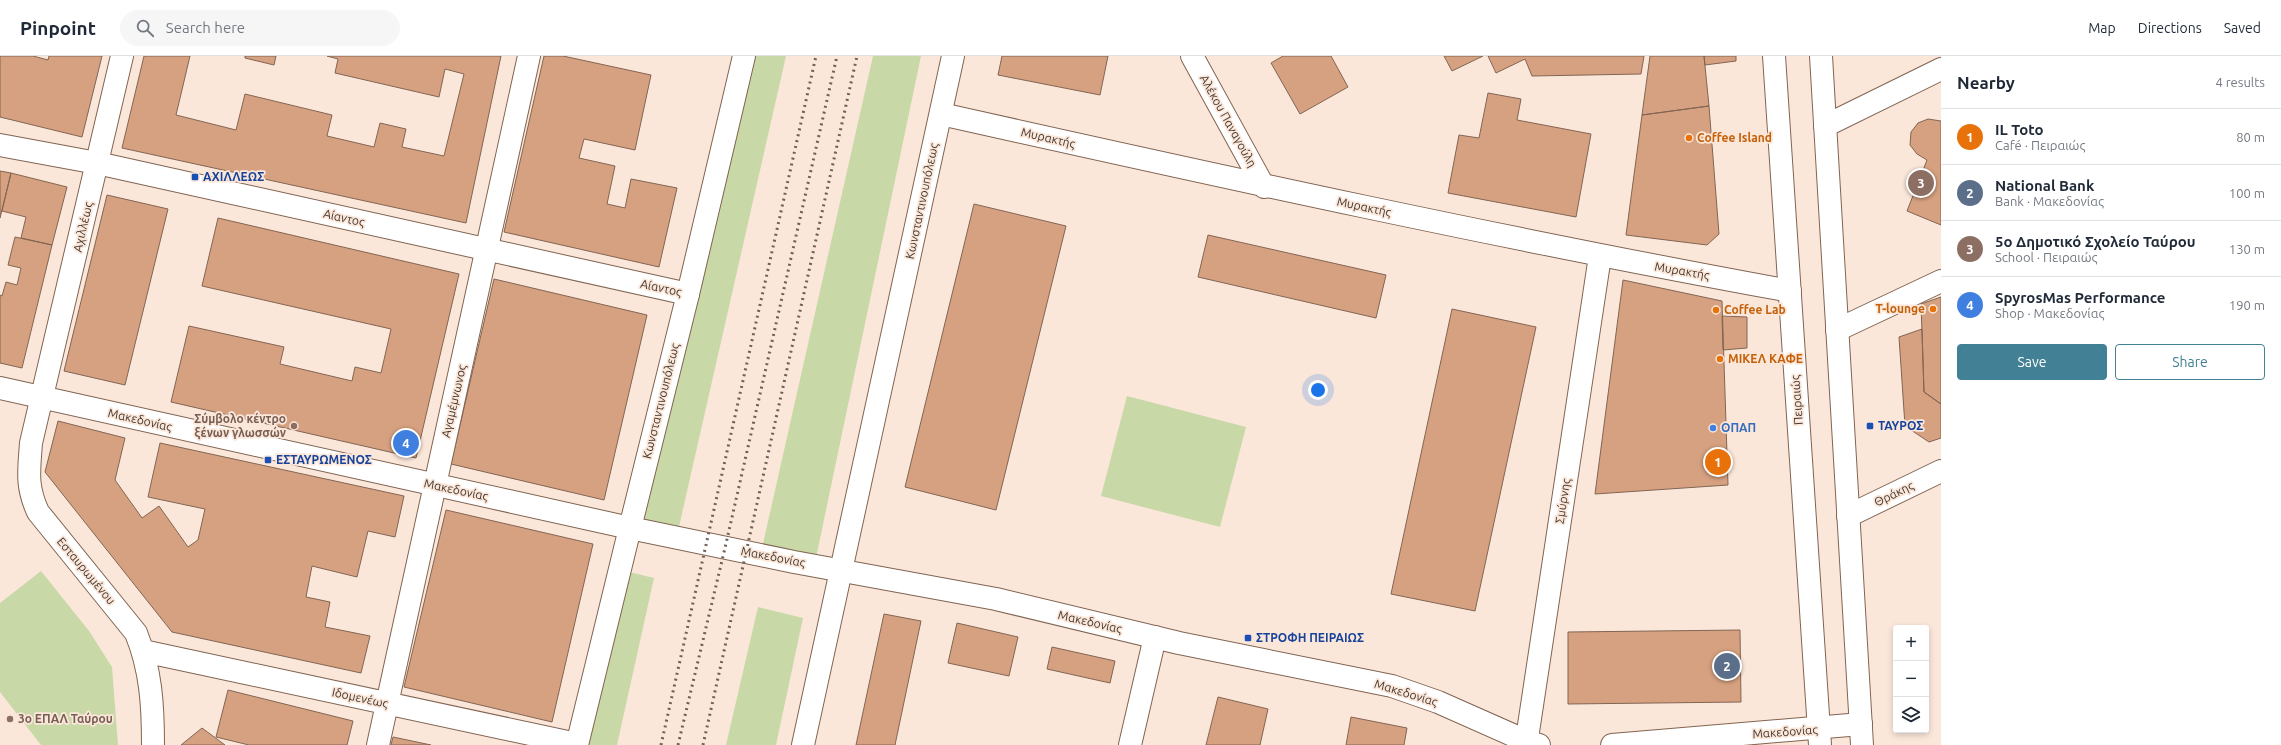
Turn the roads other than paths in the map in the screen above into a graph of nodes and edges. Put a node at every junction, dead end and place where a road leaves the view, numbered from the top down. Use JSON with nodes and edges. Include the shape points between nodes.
{"nodes":[{"id":1,"x":122,"y":56,"type":"edge"},
{"id":2,"x":529,"y":56,"type":"edge"},
{"id":3,"x":953,"y":56,"type":"edge"},
{"id":4,"x":1192,"y":56,"type":"edge"},
{"id":5,"x":1774,"y":56,"type":"edge"},
{"id":6,"x":1821,"y":56,"type":"edge"},
{"id":7,"x":738,"y":57,"type":"edge"},
{"id":8,"x":1941,"y":69,"type":"edge"},
{"id":9,"x":941,"y":114,"type":"junction"},
{"id":10,"x":1825,"y":126,"type":"junction"},
{"id":11,"x":0,"y":146,"type":"edge"},
{"id":12,"x":97,"y":163,"type":"junction"},
{"id":13,"x":1264,"y":187,"type":"junction"},
{"id":14,"x":488,"y":250,"type":"junction"},
{"id":15,"x":1600,"y":256,"type":"junction"},
{"id":16,"x":1941,"y":281,"type":"edge"},
{"id":17,"x":1790,"y":291,"type":"junction"},
{"id":18,"x":688,"y":294,"type":"junction"},
{"id":19,"x":1837,"y":330,"type":"junction"},
{"id":20,"x":0,"y":388,"type":"edge"},
{"id":21,"x":43,"y":398,"type":"junction"},
{"id":22,"x":1941,"y":471,"type":"edge"},
{"id":23,"x":436,"y":486,"type":"junction"},
{"id":24,"x":1848,"y":516,"type":"junction"},
{"id":25,"x":630,"y":528,"type":"junction"},
{"id":26,"x":841,"y":570,"type":"junction"},
{"id":27,"x":1155,"y":637,"type":"junction"},
{"id":28,"x":143,"y":651,"type":"junction"},
{"id":29,"x":387,"y":704,"type":"junction"},
{"id":30,"x":1862,"y":735,"type":"edge"},
{"id":31,"x":1820,"y":737,"type":"edge"},
{"id":32,"x":1530,"y":744,"type":"edge"},
{"id":33,"x":153,"y":745,"type":"edge"},
{"id":34,"x":378,"y":745,"type":"edge"},
{"id":35,"x":577,"y":745,"type":"edge"},
{"id":36,"x":803,"y":745,"type":"edge"},
{"id":37,"x":1130,"y":745,"type":"edge"},
{"id":38,"x":1612,"y":745,"type":"edge"}],
"edges":[{"from":1,"to":12,"type":"street","name":"Αχιλλέως"},
{"from":2,"to":14,"type":"street","name":"Αγαμέμνωνος"},
{"from":3,"to":9,"type":"street","name":"Κωνσταντινουπόλεως"},
{"from":4,"to":13,"type":"street","name":"Αλέκου Παναγούλη"},
{"from":5,"to":17,"type":"street","name":"Πειραιώς"},
{"from":6,"to":10,"type":"street"},
{"from":7,"to":18,"type":"street","name":"Κωνσταντινουπόλεως"},
{"from":8,"to":10,"type":"street"},
{"from":9,"to":13,"type":"street","name":"Μυρακτής"},
{"from":9,"to":26,"type":"street","name":"Κωνσταντινουπόλεως"},
{"from":10,"to":19,"type":"street"},
{"from":11,"to":12,"type":"street","name":"Αίαντος"},
{"from":12,"to":14,"type":"street","name":"Αίαντος"},
{"from":12,"to":21,"type":"street","name":"Αχιλλέως"},
{"from":13,"to":15,"type":"street","name":"Μυρακτής"},
{"from":14,"to":18,"type":"street","name":"Αίαντος"},
{"from":14,"to":23,"type":"street","name":"Αγαμέμνωνος"},
{"from":15,"to":17,"type":"street","name":"Μυρακτής"},
{"from":15,"to":32,"type":"street","name":"Σμύρνης"},
{"from":16,"to":19,"type":"street"},
{"from":17,"to":31,"type":"street","name":"Πειραιώς"},
{"from":18,"to":25,"type":"street","name":"Κωνσταντινουπόλεως"},
{"from":19,"to":24,"type":"street"},
{"from":20,"to":21,"type":"street","name":"Μακεδονίας"},
{"from":21,"to":23,"type":"street","name":"Μακεδονίας"},
{"from":21,"to":28,"type":"street","name":"Εσταυρωμένου","via":[[32,443],[28,479],[31,497],[48,526],[136,633]]},
{"from":22,"to":24,"type":"street","name":"Θράκης"},
{"from":23,"to":25,"type":"street","name":"Μακεδονίας"},
{"from":23,"to":29,"type":"street","name":"Αγαμέμνωνος"},
{"from":24,"to":30,"type":"street"},
{"from":25,"to":26,"type":"street","name":"Μακεδονίας"},
{"from":25,"to":35,"type":"street","name":"Κωνσταντινουπόλεως"},
{"from":26,"to":27,"type":"street","name":"Μακεδονίας","via":[[996,599]]},
{"from":26,"to":36,"type":"street","name":"Κωνσταντινουπόλεως"},
{"from":27,"to":32,"type":"street","name":"Μακεδονίας","via":[[1392,686],[1438,702]]},
{"from":27,"to":37,"type":"street"},
{"from":28,"to":29,"type":"street","name":"Ιδομενέως"},
{"from":28,"to":33,"type":"street","name":"Εσταυρωμένου","via":[[150,680]]},
{"from":29,"to":34,"type":"street","name":"Αγαμέμνωνος"},
{"from":29,"to":35,"type":"street","name":"Ιδομενέως"},
{"from":30,"to":31,"type":"street","name":"Μακεδονίας"},
{"from":31,"to":38,"type":"street","name":"Μακεδονίας"}]}
